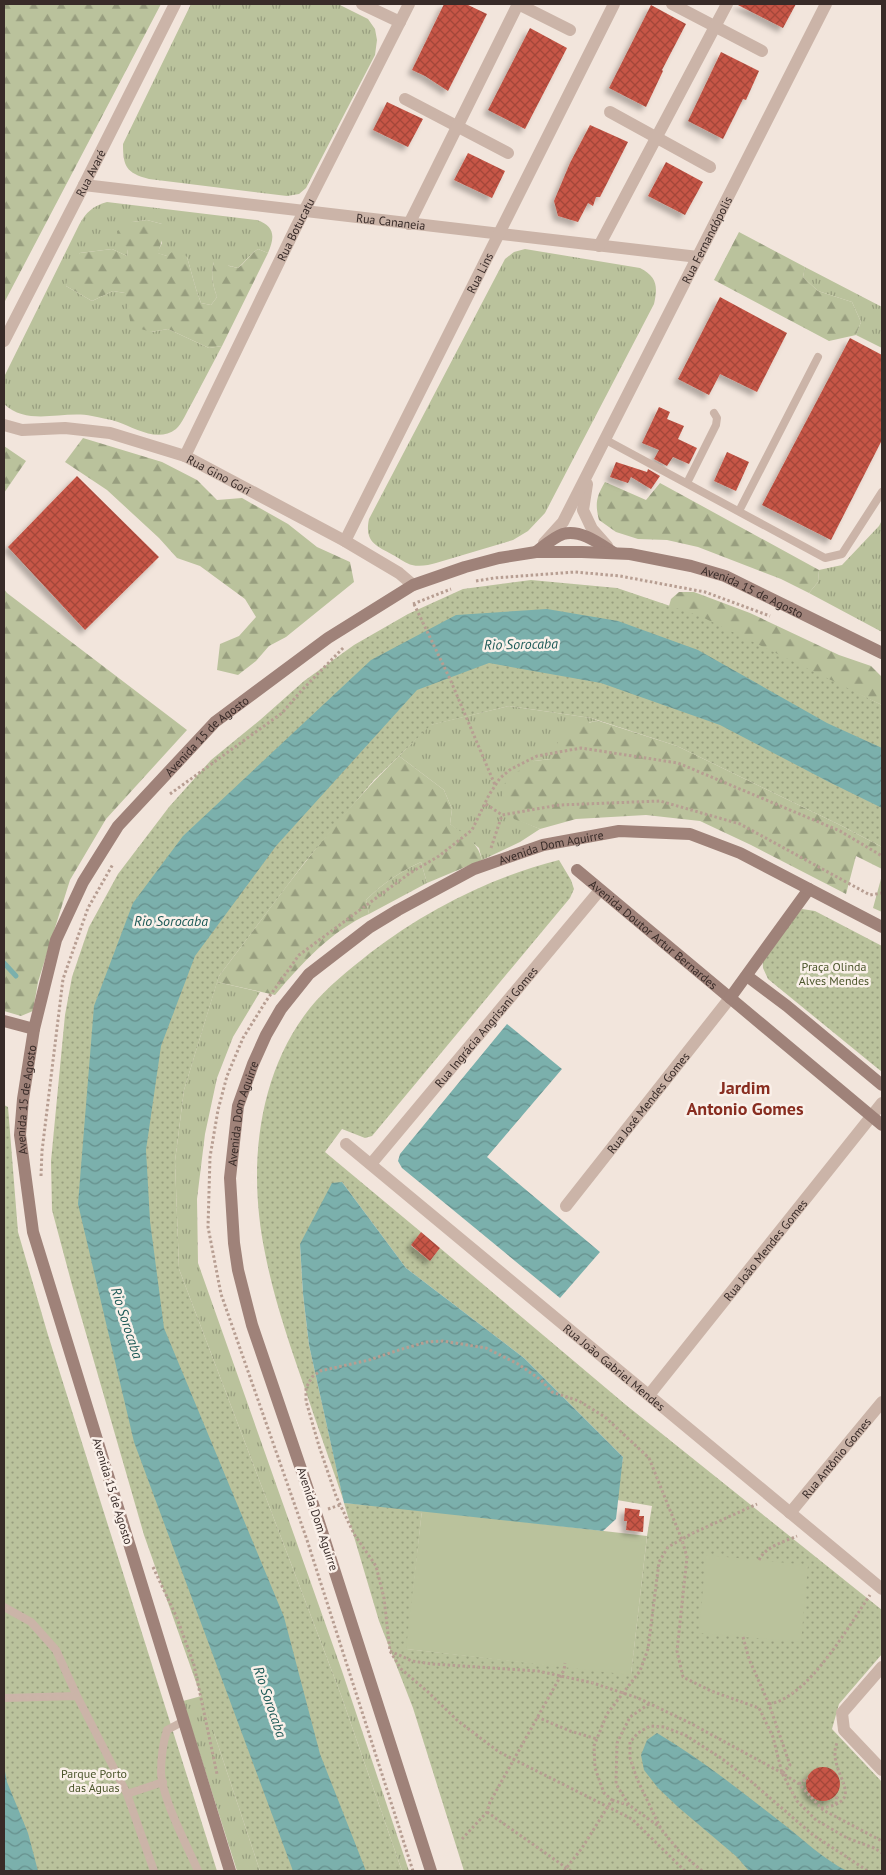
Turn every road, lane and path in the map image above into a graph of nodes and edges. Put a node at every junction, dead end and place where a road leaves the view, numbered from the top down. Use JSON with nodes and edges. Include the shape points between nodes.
{"nodes":[{"id":1,"x":176,"y":4,"type":"edge"},
{"id":2,"x":362,"y":4,"type":"edge"},
{"id":3,"x":409,"y":4,"type":"edge"},
{"id":4,"x":518,"y":4,"type":"edge"},
{"id":5,"x":614,"y":4,"type":"edge"},
{"id":6,"x":672,"y":4,"type":"edge"},
{"id":7,"x":727,"y":4,"type":"edge"},
{"id":8,"x":826,"y":4,"type":"edge"},
{"id":9,"x":400,"y":22,"type":"junction"},
{"id":10,"x":715,"y":26,"type":"junction"},
{"id":11,"x":570,"y":30,"type":"dead end"},
{"id":12,"x":762,"y":50,"type":"dead end"},
{"id":13,"x":405,"y":99,"type":"dead end"},
{"id":14,"x":610,"y":112,"type":"dead end"},
{"id":15,"x":457,"y":126,"type":"junction"},
{"id":16,"x":656,"y":137,"type":"junction"},
{"id":17,"x":508,"y":153,"type":"dead end"},
{"id":18,"x":710,"y":167,"type":"dead end"},
{"id":19,"x":84,"y":185,"type":"junction"},
{"id":20,"x":304,"y":211,"type":"junction"},
{"id":21,"x":409,"y":224,"type":"junction"},
{"id":22,"x":498,"y":234,"type":"junction"},
{"id":23,"x":599,"y":246,"type":"junction"},
{"id":24,"x":698,"y":258,"type":"junction"},
{"id":25,"x":4,"y":341,"type":"edge"},
{"id":26,"x":818,"y":357,"type":"dead end"},
{"id":27,"x":714,"y":413,"type":"dead end"},
{"id":28,"x":4,"y":425,"type":"edge"},
{"id":29,"x":606,"y":440,"type":"junction"},
{"id":30,"x":185,"y":456,"type":"junction"},
{"id":31,"x":588,"y":475,"type":"junction"},
{"id":32,"x":687,"y":483,"type":"junction"},
{"id":33,"x":882,"y":492,"type":"edge"},
{"id":34,"x":583,"y":510,"type":"junction"},
{"id":35,"x":739,"y":511,"type":"junction"},
{"id":36,"x":563,"y":522,"type":"junction"},
{"id":37,"x":589,"y":538,"type":"junction"},
{"id":38,"x":345,"y":540,"type":"junction"},
{"id":39,"x":554,"y":546,"type":"junction"},
{"id":40,"x":536,"y":552,"type":"junction"},
{"id":41,"x":582,"y":552,"type":"junction"},
{"id":42,"x":614,"y":553,"type":"junction"},
{"id":43,"x":413,"y":585,"type":"junction"},
{"id":44,"x":414,"y":604,"type":"dead end"},
{"id":45,"x":882,"y":653,"type":"edge"},
{"id":46,"x":495,"y":786,"type":"junction"},
{"id":47,"x":502,"y":815,"type":"dead end"},
{"id":48,"x":882,"y":856,"type":"edge"},
{"id":49,"x":486,"y":865,"type":"junction"},
{"id":50,"x":577,"y":870,"type":"dead end"},
{"id":51,"x":600,"y":890,"type":"junction"},
{"id":52,"x":809,"y":890,"type":"junction"},
{"id":53,"x":882,"y":927,"type":"edge"},
{"id":54,"x":747,"y":976,"type":"junction"},
{"id":55,"x":730,"y":998,"type":"junction"},
{"id":56,"x":4,"y":1020,"type":"edge"},
{"id":57,"x":34,"y":1029,"type":"junction"},
{"id":58,"x":882,"y":1085,"type":"edge"},
{"id":59,"x":882,"y":1103,"type":"edge"},
{"id":60,"x":872,"y":1116,"type":"junction"},
{"id":61,"x":882,"y":1125,"type":"edge"},
{"id":62,"x":346,"y":1144,"type":"dead end"},
{"id":63,"x":370,"y":1164,"type":"junction"},
{"id":64,"x":566,"y":1206,"type":"dead end"},
{"id":65,"x":649,"y":1395,"type":"junction"},
{"id":66,"x":882,"y":1402,"type":"edge"},
{"id":67,"x":771,"y":1497,"type":"junction"},
{"id":68,"x":790,"y":1513,"type":"junction"},
{"id":69,"x":811,"y":1530,"type":"junction"},
{"id":70,"x":682,"y":1540,"type":"junction"},
{"id":71,"x":759,"y":1560,"type":"dead end"},
{"id":72,"x":880,"y":1587,"type":"edge"},
{"id":73,"x":4,"y":1607,"type":"edge"},
{"id":74,"x":743,"y":1637,"type":"dead end"},
{"id":75,"x":390,"y":1650,"type":"junction"},
{"id":76,"x":565,"y":1663,"type":"dead end"},
{"id":77,"x":882,"y":1667,"type":"edge"},
{"id":78,"x":561,"y":1676,"type":"junction"},
{"id":79,"x":624,"y":1694,"type":"junction"},
{"id":80,"x":77,"y":1696,"type":"junction"},
{"id":81,"x":4,"y":1698,"type":"edge"},
{"id":82,"x":650,"y":1704,"type":"junction"},
{"id":83,"x":769,"y":1704,"type":"junction"},
{"id":84,"x":537,"y":1717,"type":"junction"},
{"id":85,"x":184,"y":1721,"type":"junction"},
{"id":86,"x":844,"y":1730,"type":"junction"},
{"id":87,"x":597,"y":1739,"type":"junction"},
{"id":88,"x":514,"y":1759,"type":"junction"},
{"id":89,"x":882,"y":1770,"type":"edge"},
{"id":90,"x":782,"y":1774,"type":"junction"},
{"id":91,"x":808,"y":1778,"type":"dead end"},
{"id":92,"x":163,"y":1782,"type":"junction"},
{"id":93,"x":799,"y":1784,"type":"junction"},
{"id":94,"x":127,"y":1794,"type":"junction"},
{"id":95,"x":837,"y":1794,"type":"dead end"},
{"id":96,"x":612,"y":1800,"type":"junction"},
{"id":97,"x":836,"y":1804,"type":"junction"},
{"id":98,"x":628,"y":1805,"type":"junction"},
{"id":99,"x":608,"y":1806,"type":"junction"},
{"id":100,"x":821,"y":1808,"type":"junction"},
{"id":101,"x":487,"y":1812,"type":"junction"},
{"id":102,"x":661,"y":1828,"type":"junction"},
{"id":103,"x":462,"y":1839,"type":"dead end"},
{"id":104,"x":882,"y":1841,"type":"edge"},
{"id":105,"x":882,"y":1853,"type":"edge"},
{"id":106,"x":565,"y":1870,"type":"edge"},
{"id":107,"x":154,"y":1871,"type":"edge"},
{"id":108,"x":198,"y":1871,"type":"edge"},
{"id":109,"x":230,"y":1871,"type":"edge"},
{"id":110,"x":413,"y":1871,"type":"edge"},
{"id":111,"x":431,"y":1871,"type":"edge"},
{"id":112,"x":571,"y":1871,"type":"edge"},
{"id":113,"x":684,"y":1871,"type":"edge"},
{"id":114,"x":702,"y":1871,"type":"edge"},
{"id":115,"x":868,"y":1871,"type":"edge"}],
"edges":[{"from":1,"to":19,"type":"street","name":"Rua Avaré"},
{"from":2,"to":9,"type":"street"},
{"from":3,"to":9,"type":"street","name":"Rua Botucatu"},
{"from":4,"to":11,"type":"street"},
{"from":4,"to":15,"type":"street"},
{"from":5,"to":22,"type":"street","name":"Rua Lins"},
{"from":6,"to":10,"type":"street"},
{"from":7,"to":10,"type":"street"},
{"from":8,"to":24,"type":"street","name":"Rua Fernandópolis"},
{"from":9,"to":20,"type":"street","name":"Rua Botucatu"},
{"from":10,"to":12,"type":"street"},
{"from":10,"to":16,"type":"street"},
{"from":13,"to":15,"type":"street"},
{"from":14,"to":16,"type":"street"},
{"from":15,"to":17,"type":"street"},
{"from":15,"to":21,"type":"street"},
{"from":16,"to":18,"type":"street"},
{"from":16,"to":23,"type":"street"},
{"from":19,"to":20,"type":"street","name":"Rua Cananeia"},
{"from":19,"to":25,"type":"street","name":"Rua Avaré"},
{"from":20,"to":21,"type":"street","name":"Rua Cananeia"},
{"from":20,"to":30,"type":"street","name":"Rua Botucatu"},
{"from":21,"to":22,"type":"street","name":"Rua Cananeia"},
{"from":22,"to":23,"type":"street","name":"Rua Cananeia"},
{"from":22,"to":38,"type":"street","name":"Rua Lins"},
{"from":23,"to":24,"type":"street","name":"Rua Cananeia"},
{"from":24,"to":29,"type":"street","name":"Rua Fernandópolis"},
{"from":26,"to":35,"type":"lane"},
{"from":27,"to":32,"type":"lane","via":[[716,425]]},
{"from":28,"to":30,"type":"street","name":"Rua Gino Gori","via":[[22,430],[65,428],[110,434]]},
{"from":29,"to":31,"type":"street","name":"Rua Fernandópolis"},
{"from":29,"to":32,"type":"lane"},
{"from":30,"to":38,"type":"street","name":"Rua Gino Gori"},
{"from":31,"to":34,"type":"street","name":"Rua Fernandópolis"},
{"from":31,"to":36,"type":"street","name":"Rua Fernandópolis"},
{"from":32,"to":35,"type":"lane"},
{"from":33,"to":35,"type":"lane","via":[[842,554],[825,558]]},
{"from":34,"to":37,"type":"street"},
{"from":34,"to":42,"type":"street","via":[[592,529]]},
{"from":36,"to":39,"type":"street"},
{"from":36,"to":40,"type":"street","name":"Rua Fernandópolis"},
{"from":37,"to":39,"type":"main road","name":"Avenida 15 de Agosto","via":[[574,533],[563,534]]},
{"from":37,"to":41,"type":"street"},
{"from":37,"to":42,"type":"main road","name":"Avenida 15 de Agosto"},
{"from":38,"to":43,"type":"street","name":"Rua Gino Gori"},
{"from":39,"to":40,"type":"main road","name":"Avenida 15 de Agosto"},
{"from":39,"to":41,"type":"main road","name":"Avenida 15 de Agosto"},
{"from":40,"to":43,"type":"main road","name":"Avenida 15 de Agosto","via":[[491,560]]},
{"from":41,"to":42,"type":"main road","name":"Avenida 15 de Agosto"},
{"from":42,"to":45,"type":"main road","name":"Avenida 15 de Agosto","via":[[725,576]]},
{"from":43,"to":57,"type":"main road","name":"Avenida 15 de Agosto","via":[[328,638],[215,722],[118,826],[83,882],[56,940]]},
{"from":44,"to":46,"type":"path"},
{"from":46,"to":48,"type":"path","via":[[511,769],[537,756],[581,748],[678,763],[840,831]]},
{"from":46,"to":110,"type":"path","via":[[472,830],[299,955],[243,1038],[227,1076],[210,1157],[208,1226],[221,1294],[310,1550]]},
{"from":47,"to":49,"type":"path"},
{"from":49,"to":52,"type":"main road","name":"Avenida Dom Aguirre","via":[[543,845],[619,831],[690,834],[740,852]]},
{"from":49,"to":111,"type":"main road","name":"Avenida Dom Aguirre","via":[[370,927],[309,974],[281,1008],[253,1064],[238,1106],[230,1178],[238,1270],[252,1325]]},
{"from":50,"to":51,"type":"main road","name":"Avenida Doutor Artur Bernardes"},
{"from":51,"to":55,"type":"main road","name":"Avenida Doutor Artur Bernardes"},
{"from":51,"to":63,"type":"street","name":"Rua Ingrácia Angrisani Gomes"},
{"from":52,"to":53,"type":"main road","name":"Avenida Dom Aguirre"},
{"from":52,"to":54,"type":"main road","name":"Avenida Doutor Artur Bernardes"},
{"from":54,"to":55,"type":"main road","name":"Avenida Doutor Artur Bernardes"},
{"from":54,"to":58,"type":"main road"},
{"from":55,"to":60,"type":"main road","name":"Avenida Doutor Artur Bernardes"},
{"from":55,"to":64,"type":"street","name":"Rua José Mendes Gomes"},
{"from":56,"to":57,"type":"main road"},
{"from":57,"to":85,"type":"main road","name":"Avenida 15 de Agosto","via":[[20,1135],[33,1232]]},
{"from":59,"to":60,"type":"street","name":"Rua João Mendes Gomes"},
{"from":60,"to":61,"type":"main road","name":"Avenida Doutor Artur Bernardes"},
{"from":60,"to":65,"type":"street","name":"Rua João Mendes Gomes"},
{"from":62,"to":63,"type":"street","name":"Rua João Gabriel Mendes"},
{"from":63,"to":65,"type":"street","name":"Rua João Gabriel Mendes"},
{"from":65,"to":67,"type":"street","name":"Rua João Gabriel Mendes"},
{"from":66,"to":68,"type":"street","name":"Rua Antônio Gomes"},
{"from":67,"to":68,"type":"street","name":"Rua João Gabriel Mendes"},
{"from":67,"to":70,"type":"path"},
{"from":68,"to":69,"type":"street","name":"Rua João Gabriel Mendes"},
{"from":69,"to":71,"type":"path","via":[[769,1548]]},
{"from":69,"to":72,"type":"street","name":"Rua João Gabriel Mendes"},
{"from":70,"to":75,"type":"path","via":[[649,1458],[605,1417],[579,1401],[552,1392],[518,1364],[486,1348],[443,1341],[427,1342],[320,1372],[312,1377],[306,1388],[306,1402],[336,1496],[354,1534],[376,1566],[384,1598]]},
{"from":70,"to":79,"type":"path","via":[[668,1547],[659,1562],[648,1649],[640,1671]]},
{"from":70,"to":90,"type":"path","via":[[687,1557],[677,1651],[683,1677],[711,1692],[759,1708],[773,1737]]},
{"from":72,"to":83,"type":"path","via":[[817,1670],[795,1692]]},
{"from":73,"to":80,"type":"lane","via":[[31,1622],[56,1650]]},
{"from":74,"to":83,"type":"path"},
{"from":75,"to":78,"type":"path","via":[[412,1661]]},
{"from":75,"to":88,"type":"path","via":[[401,1669],[458,1721],[499,1752]]},
{"from":76,"to":78,"type":"path"},
{"from":77,"to":86,"type":"street","via":[[842,1713]]},
{"from":78,"to":79,"type":"path"},
{"from":78,"to":84,"type":"path"},
{"from":79,"to":82,"type":"path"},
{"from":79,"to":87,"type":"path","via":[[607,1714]]},
{"from":80,"to":81,"type":"lane"},
{"from":80,"to":94,"type":"lane"},
{"from":82,"to":90,"type":"path"},
{"from":82,"to":98,"type":"path","via":[[630,1717],[617,1743],[616,1784]]},
{"from":83,"to":90,"type":"path","via":[[790,1765]]},
{"from":84,"to":87,"type":"path"},
{"from":84,"to":88,"type":"path"},
{"from":85,"to":92,"type":"lane","via":[[167,1730]]},
{"from":85,"to":109,"type":"main road","name":"Avenida 15 de Agosto"},
{"from":86,"to":89,"type":"street"},
{"from":86,"to":97,"type":"path","via":[[833,1751],[846,1793]]},
{"from":87,"to":96,"type":"path","via":[[594,1746],[595,1768],[604,1793]]},
{"from":88,"to":99,"type":"path"},
{"from":88,"to":101,"type":"path"},
{"from":90,"to":93,"type":"path"},
{"from":90,"to":105,"type":"path","via":[[796,1801],[816,1820]]},
{"from":91,"to":93,"type":"path"},
{"from":92,"to":94,"type":"lane"},
{"from":92,"to":108,"type":"lane"},
{"from":93,"to":100,"type":"path"},
{"from":94,"to":107,"type":"lane"},
{"from":95,"to":97,"type":"path"},
{"from":96,"to":98,"type":"path"},
{"from":96,"to":99,"type":"path"},
{"from":97,"to":100,"type":"path"},
{"from":98,"to":102,"type":"path"},
{"from":99,"to":106,"type":"path"},
{"from":99,"to":113,"type":"path","via":[[632,1819]]},
{"from":100,"to":104,"type":"path"},
{"from":101,"to":103,"type":"path"},
{"from":101,"to":106,"type":"path"},
{"from":102,"to":114,"type":"path","via":[[679,1851]]},
{"from":102,"to":115,"type":"path","via":[[630,1758],[630,1742],[650,1726],[664,1727],[685,1735],[721,1758],[813,1835]]},
{"from":106,"to":112,"type":"path"}]}
